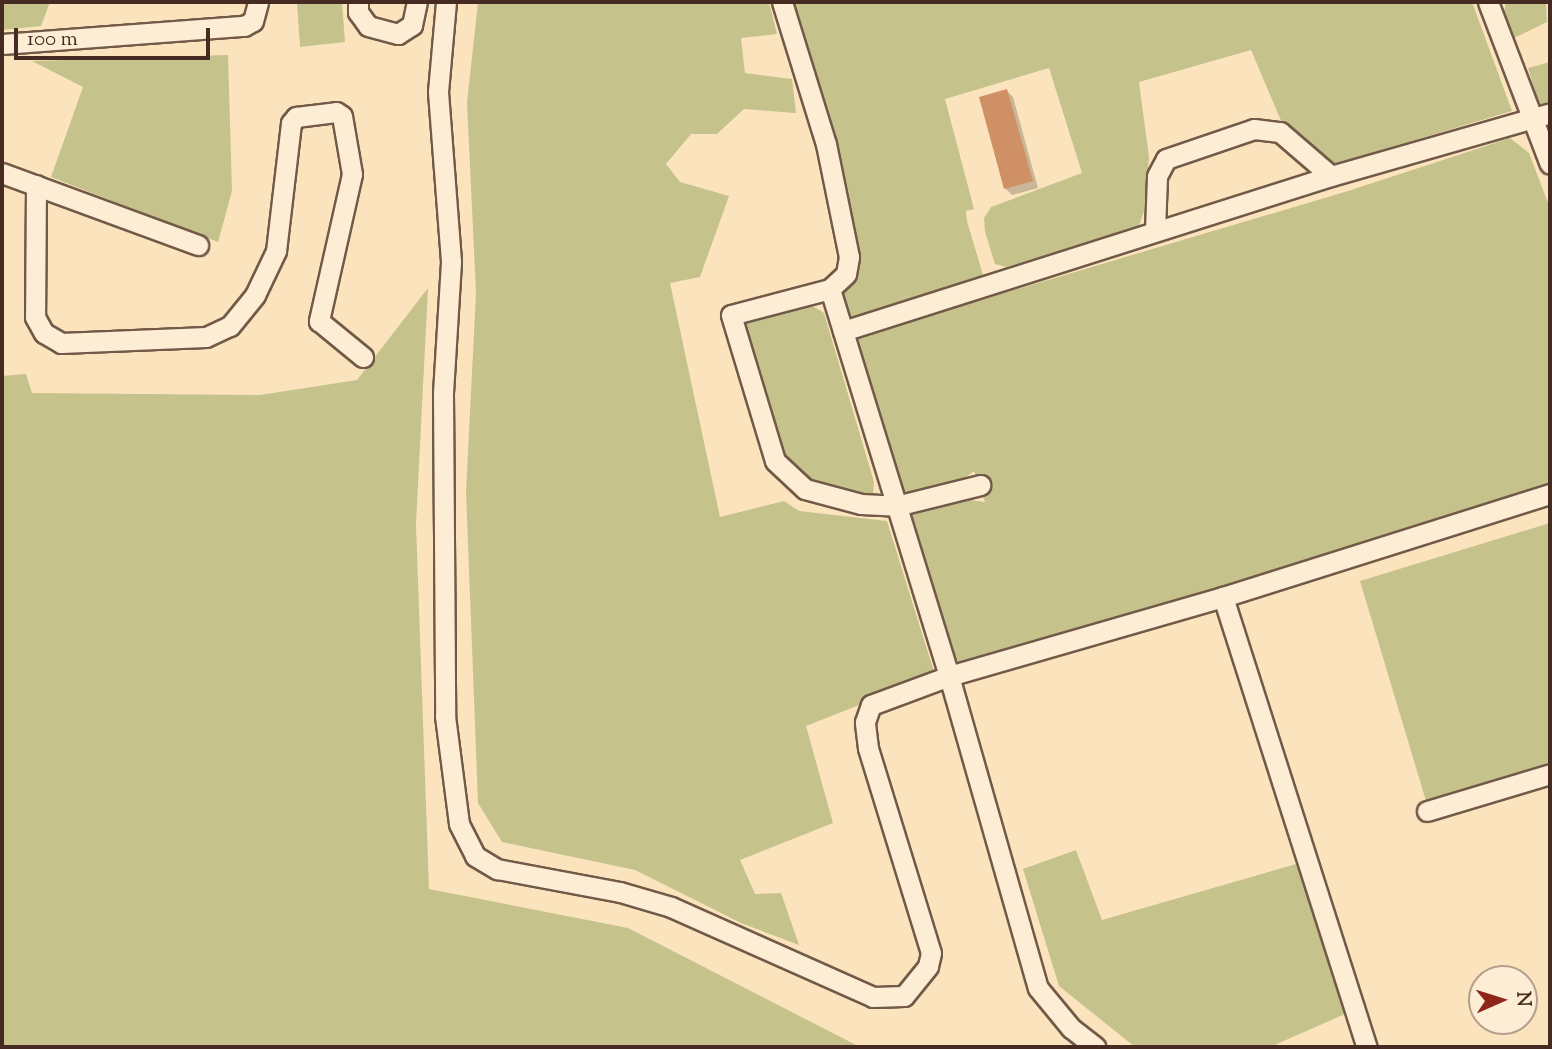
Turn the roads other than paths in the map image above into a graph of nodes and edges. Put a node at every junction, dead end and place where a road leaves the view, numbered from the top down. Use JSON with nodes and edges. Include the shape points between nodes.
{"nodes":[{"id":1,"x":258,"y":2,"type":"edge"},
{"id":2,"x":358,"y":2,"type":"edge"},
{"id":3,"x":417,"y":2,"type":"edge"},
{"id":4,"x":446,"y":2,"type":"edge"},
{"id":5,"x":782,"y":2,"type":"edge"},
{"id":6,"x":1488,"y":2,"type":"edge"},
{"id":7,"x":2,"y":44,"type":"edge"},
{"id":8,"x":1541,"y":115,"type":"edge"},
{"id":9,"x":1550,"y":164,"type":"edge"},
{"id":10,"x":2,"y":173,"type":"edge"},
{"id":11,"x":1331,"y":176,"type":"junction"},
{"id":12,"x":36,"y":184,"type":"junction"},
{"id":13,"x":1155,"y":231,"type":"junction"},
{"id":14,"x":198,"y":245,"type":"dead end"},
{"id":15,"x":830,"y":289,"type":"junction"},
{"id":16,"x":843,"y":331,"type":"junction"},
{"id":17,"x":363,"y":357,"type":"dead end"},
{"id":18,"x":979,"y":485,"type":"dead end"},
{"id":19,"x":1550,"y":494,"type":"edge"},
{"id":20,"x":896,"y":506,"type":"junction"},
{"id":21,"x":1223,"y":597,"type":"junction"},
{"id":22,"x":949,"y":676,"type":"junction"},
{"id":23,"x":1550,"y":774,"type":"edge"},
{"id":24,"x":1427,"y":811,"type":"dead end"},
{"id":25,"x":1095,"y":1047,"type":"edge"},
{"id":26,"x":1367,"y":1047,"type":"edge"}],
"edges":[{"from":1,"to":7,"type":"street","via":[[253,21],[244,26]]},
{"from":2,"to":3,"type":"street","via":[[358,12],[368,26],[398,34],[412,25]]},
{"from":4,"to":22,"type":"street","via":[[438,92],[451,262],[443,394],[445,716],[459,824],[475,856],[516,876],[620,892],[671,907],[873,997],[904,996],[928,966],[929,938],[868,748],[865,722],[871,705]]},
{"from":5,"to":15,"type":"street","via":[[826,144],[849,257],[846,274]]},
{"from":6,"to":8,"type":"street"},
{"from":8,"to":9,"type":"street"},
{"from":8,"to":11,"type":"street"},
{"from":10,"to":12,"type":"street"},
{"from":11,"to":13,"type":"street"},
{"from":11,"to":13,"type":"street","via":[[1280,132],[1254,129],[1166,159],[1157,176]]},
{"from":12,"to":14,"type":"street"},
{"from":12,"to":17,"type":"street","via":[[34,317],[44,333],[61,343],[206,337],[230,326],[256,295],[276,251],[291,122],[296,117],[336,111],[342,116],[352,174],[319,321]]},
{"from":13,"to":16,"type":"street"},
{"from":15,"to":16,"type":"street"},
{"from":15,"to":20,"type":"street","via":[[735,311],[730,323],[775,461],[788,477],[836,500]]},
{"from":16,"to":20,"type":"street"},
{"from":18,"to":20,"type":"street"},
{"from":19,"to":21,"type":"street"},
{"from":20,"to":22,"type":"street"},
{"from":21,"to":22,"type":"street"},
{"from":21,"to":26,"type":"street"},
{"from":22,"to":25,"type":"street","via":[[1038,988],[1071,1028]]},
{"from":23,"to":24,"type":"street"}]}
